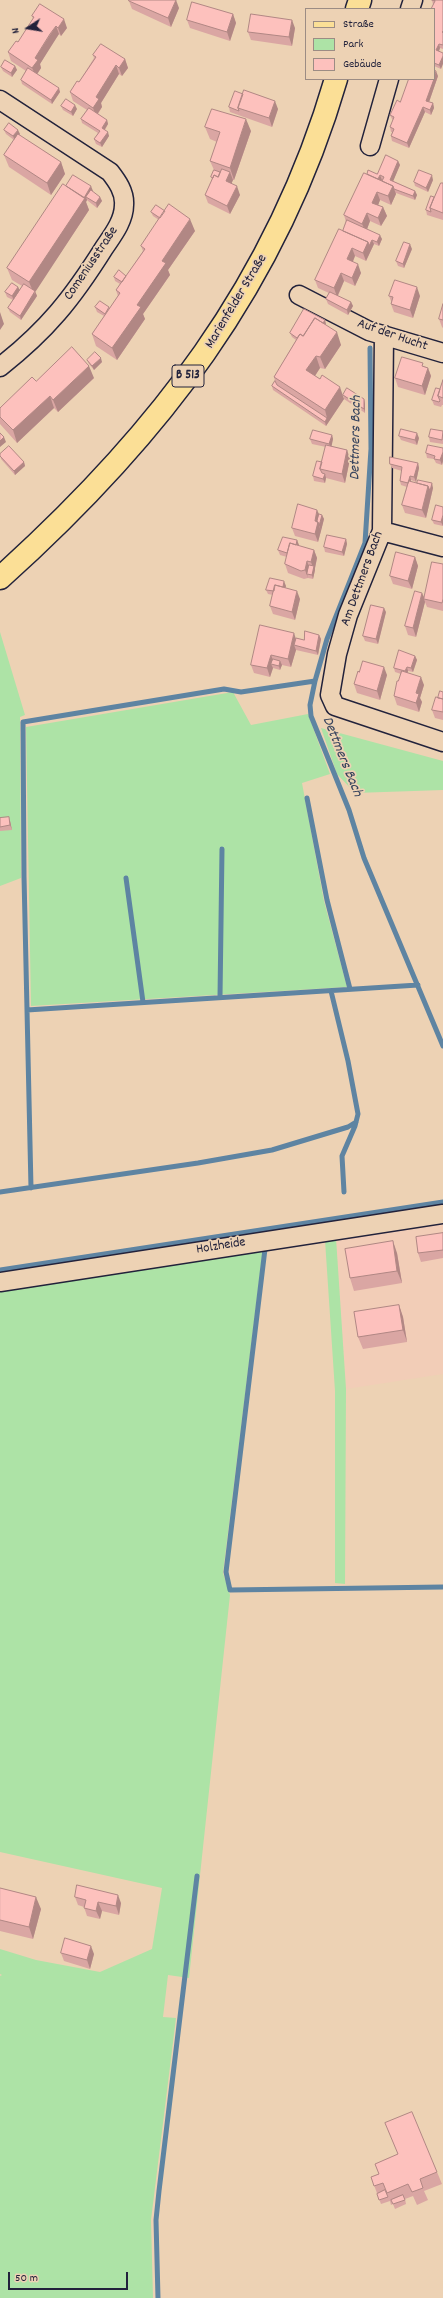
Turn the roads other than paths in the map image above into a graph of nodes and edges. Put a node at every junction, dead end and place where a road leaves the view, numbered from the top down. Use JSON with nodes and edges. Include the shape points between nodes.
{"nodes":[{"id":1,"x":336,"y":80,"type":"edge"},
{"id":2,"x":390,"y":80,"type":"edge"},
{"id":3,"x":0,"y":100,"type":"edge"},
{"id":4,"x":370,"y":146,"type":"dead end"},
{"id":5,"x":300,"y":295,"type":"dead end"},
{"id":6,"x":384,"y":335,"type":"junction"},
{"id":7,"x":443,"y":353,"type":"edge"},
{"id":8,"x":0,"y":367,"type":"edge"},
{"id":9,"x":382,"y":531,"type":"junction"},
{"id":10,"x":443,"y":547,"type":"edge"},
{"id":11,"x":0,"y":578,"type":"edge"},
{"id":12,"x":443,"y":742,"type":"edge"},
{"id":13,"x":443,"y":1214,"type":"edge"},
{"id":14,"x":0,"y":1282,"type":"edge"}],
"edges":[{"from":1,"to":11,"type":"main road","name":"Marienfelder Straße","number":"B 513","via":[[286,214],[257,271],[209,349],[146,430],[89,494]]},
{"from":2,"to":4,"type":"street"},
{"from":3,"to":8,"type":"street","name":"Comeniusstraße","via":[[110,172],[120,184],[124,205],[120,224],[79,287],[52,321]]},
{"from":5,"to":6,"type":"street","name":"Auf der Hucht","via":[[369,331]]},
{"from":6,"to":7,"type":"street","name":"Auf der Hucht"},
{"from":6,"to":9,"type":"street","name":"Am Dettmers Bach"},
{"from":9,"to":10,"type":"street"},
{"from":9,"to":12,"type":"street","name":"Am Dettmers Bach","via":[[348,615],[337,654],[330,695],[336,706]]},
{"from":13,"to":14,"type":"street","name":"Holzheide"}]}
